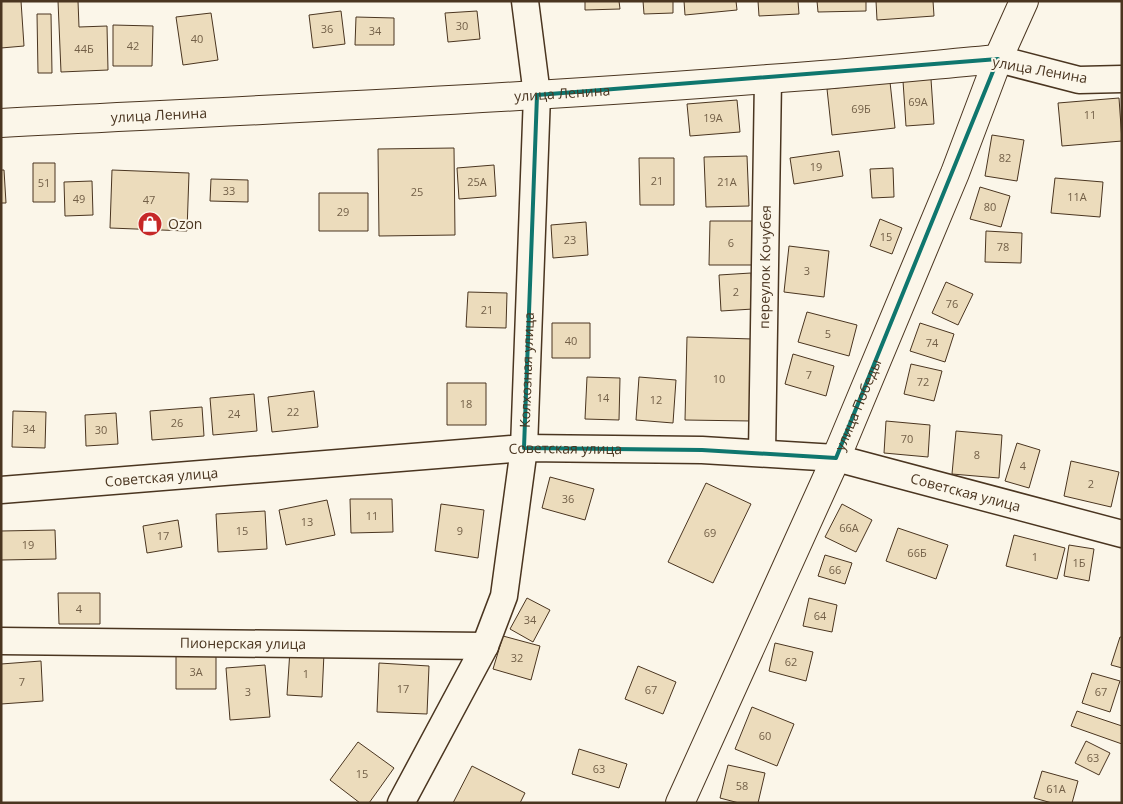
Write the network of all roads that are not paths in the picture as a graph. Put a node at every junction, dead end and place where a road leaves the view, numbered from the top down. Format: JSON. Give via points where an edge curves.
{"nodes":[{"id":1,"x":525,"y":1,"type":"edge"},
{"id":2,"x":1024,"y":1,"type":"edge"},
{"id":3,"x":998,"y":59,"type":"junction"},
{"id":4,"x":768,"y":79,"type":"junction"},
{"id":5,"x":1122,"y":79,"type":"edge"},
{"id":6,"x":537,"y":94,"type":"junction"},
{"id":7,"x":1,"y":123,"type":"edge"},
{"id":8,"x":524,"y":448,"type":"junction"},
{"id":9,"x":762,"y":454,"type":"junction"},
{"id":10,"x":836,"y":458,"type":"junction"},
{"id":11,"x":1,"y":490,"type":"edge"},
{"id":12,"x":1122,"y":534,"type":"edge"},
{"id":13,"x":1,"y":640,"type":"edge"},
{"id":14,"x":485,"y":646,"type":"junction"},
{"id":15,"x":401,"y":803,"type":"edge"},
{"id":16,"x":680,"y":803,"type":"edge"}],
"edges":[{"from":1,"to":6,"type":"street","name":"Колхозная улица"},
{"from":2,"to":3,"type":"main road","name":"улица Победы"},
{"from":3,"to":4,"type":"main road","name":"улица Ленина"},
{"from":3,"to":5,"type":"street","name":"улица Ленина","via":[[1079,80]]},
{"from":3,"to":10,"type":"main road","name":"улица Победы","via":[[955,173]]},
{"from":4,"to":6,"type":"main road","name":"улица Ленина"},
{"from":4,"to":9,"type":"street","name":"переулок Кочубея"},
{"from":6,"to":7,"type":"main road","name":"улица Ленина"},
{"from":6,"to":8,"type":"street","name":"Колхозная улица"},
{"from":8,"to":9,"type":"street","name":"Советская улица"},
{"from":8,"to":11,"type":"street","name":"Советская улица"},
{"from":8,"to":14,"type":"street","name":"Колхозная улица","via":[[504,596]]},
{"from":9,"to":10,"type":"street","name":"Советская улица"},
{"from":10,"to":12,"type":"street","name":"Советская улица"},
{"from":10,"to":16,"type":"main road","name":"улица Победы"},
{"from":13,"to":14,"type":"street","name":"Пионерская улица"},
{"from":14,"to":15,"type":"street","name":"Колхозная улица"}]}
